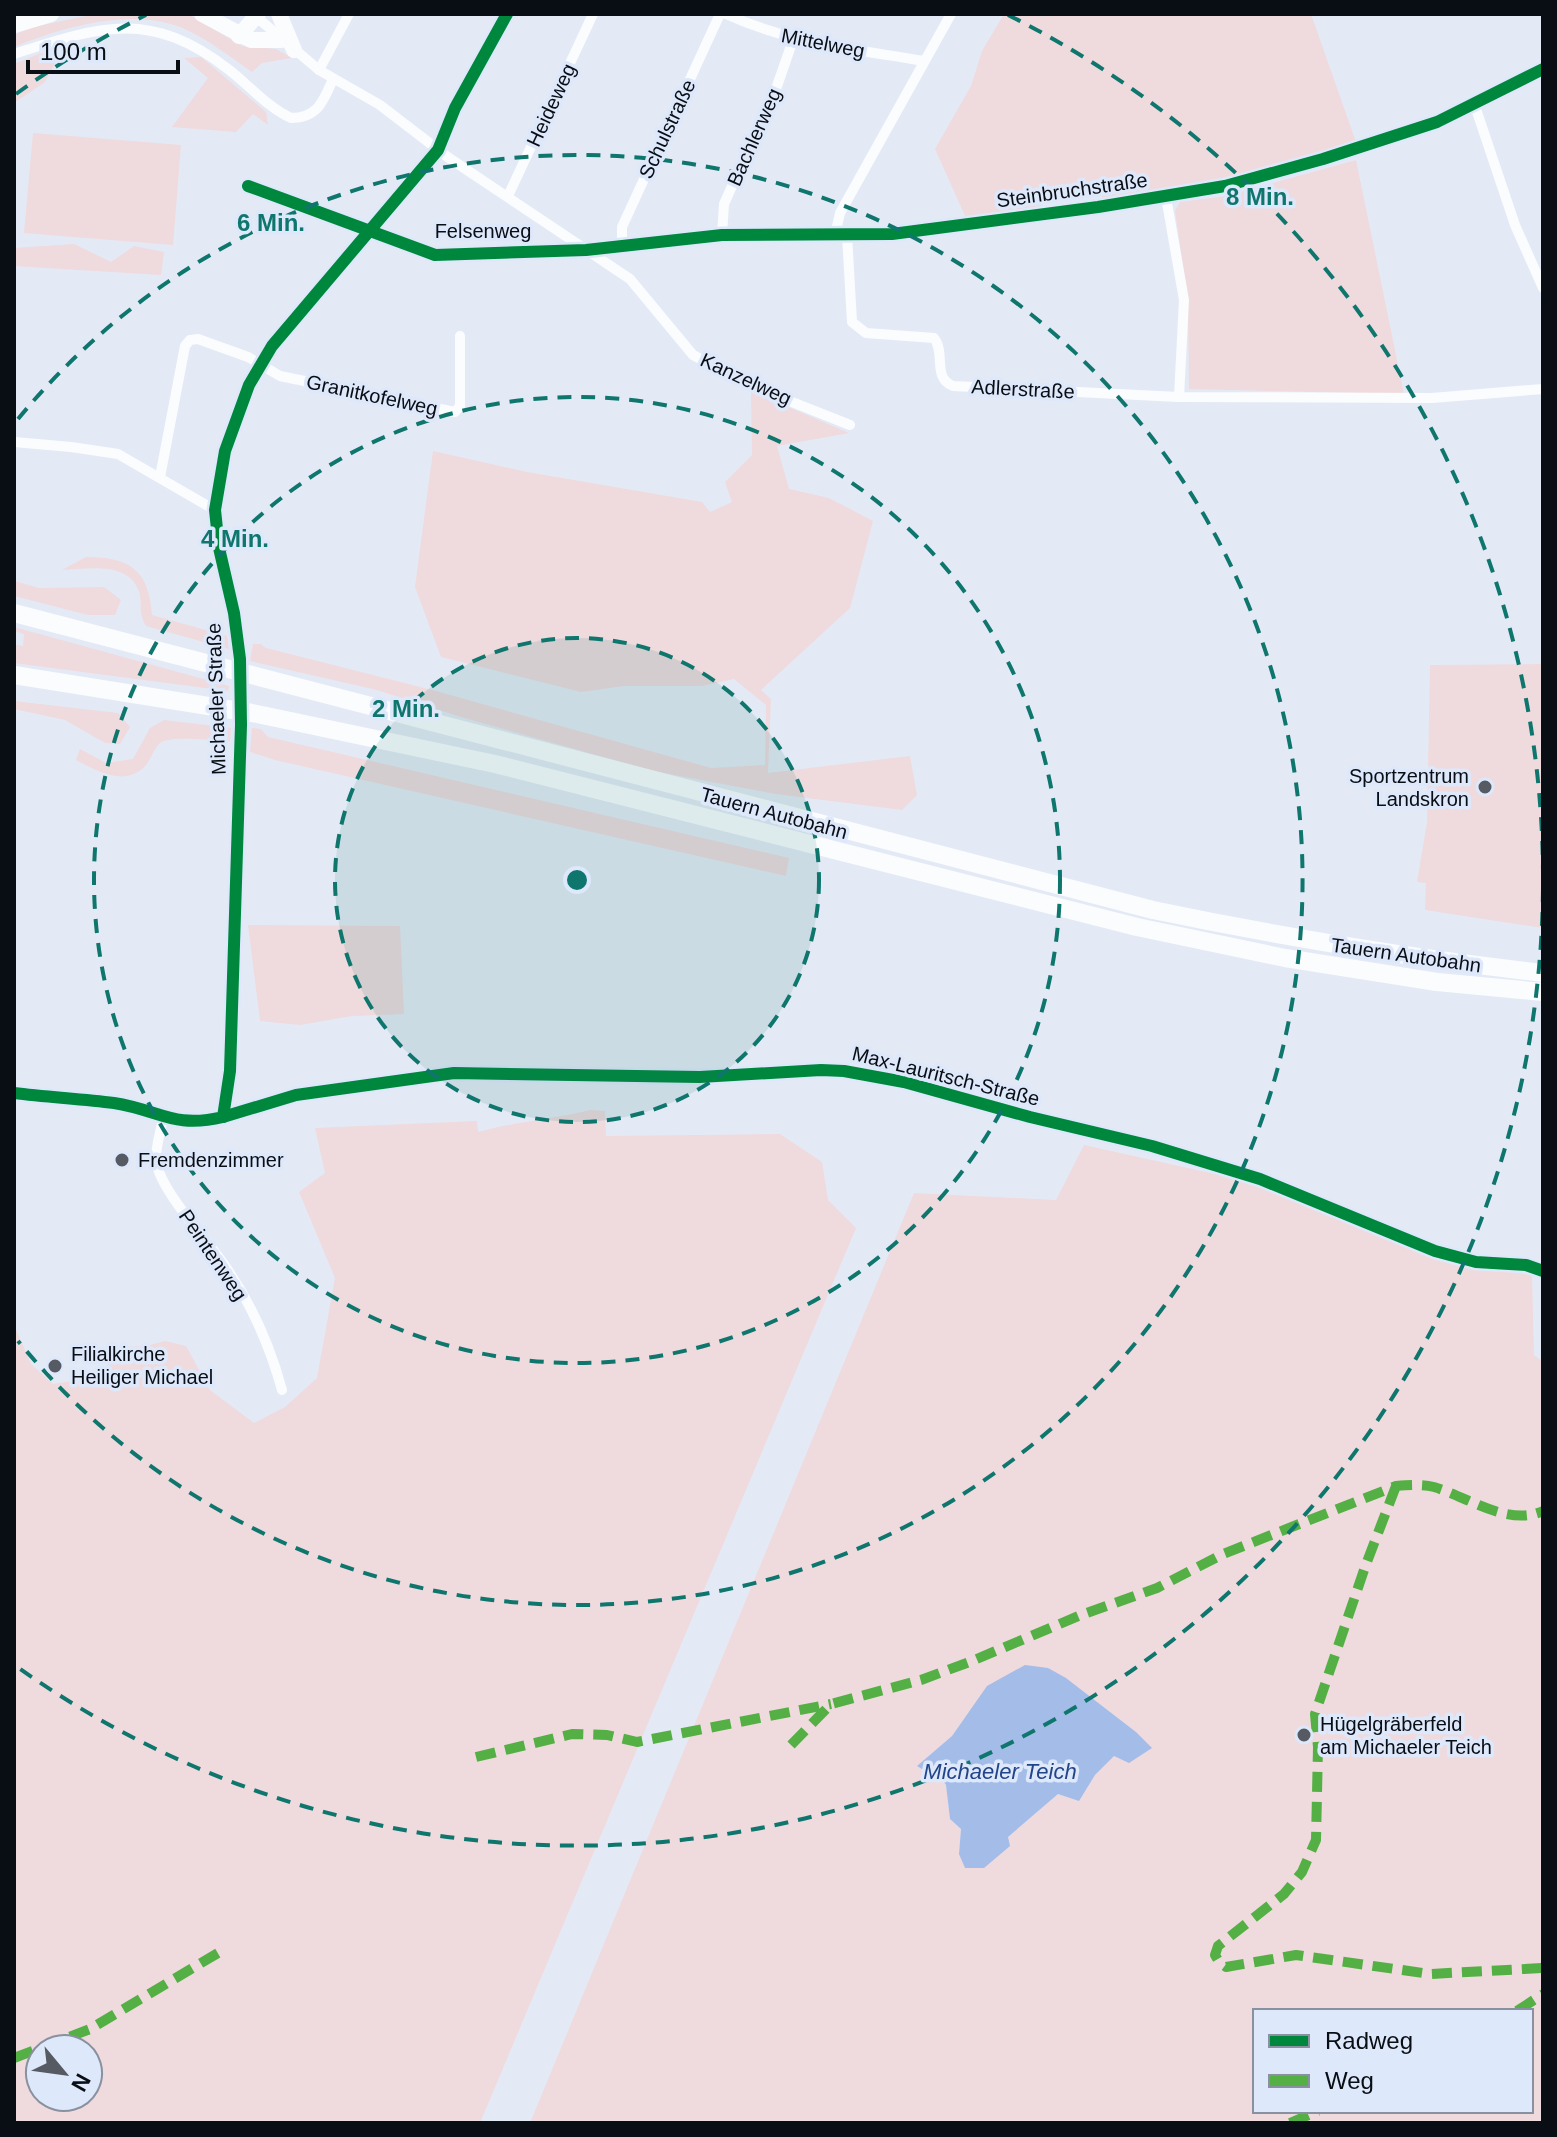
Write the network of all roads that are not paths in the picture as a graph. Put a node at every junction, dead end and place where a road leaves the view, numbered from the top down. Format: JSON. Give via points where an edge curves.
{"nodes":[{"id":1,"x":51,"y":14,"type":"edge"},
{"id":2,"x":202,"y":14,"type":"edge"},
{"id":3,"x":279,"y":14,"type":"edge"},
{"id":4,"x":349,"y":14,"type":"edge"},
{"id":5,"x":507,"y":14,"type":"edge"},
{"id":6,"x":593,"y":14,"type":"edge"},
{"id":7,"x":723,"y":14,"type":"edge"},
{"id":8,"x":951,"y":14,"type":"edge"},
{"id":9,"x":255,"y":15,"type":"edge"},
{"id":10,"x":14,"y":25,"type":"edge"},
{"id":11,"x":239,"y":36,"type":"junction"},
{"id":12,"x":793,"y":40,"type":"junction"},
{"id":13,"x":287,"y":45,"type":"junction"},
{"id":14,"x":14,"y":54,"type":"edge"},
{"id":15,"x":924,"y":61,"type":"junction"},
{"id":16,"x":1543,"y":69,"type":"edge"},
{"id":17,"x":319,"y":70,"type":"junction"},
{"id":18,"x":333,"y":79,"type":"junction"},
{"id":19,"x":1474,"y":103,"type":"junction"},
{"id":20,"x":438,"y":150,"type":"junction"},
{"id":21,"x":248,"y":186,"type":"dead end"},
{"id":22,"x":508,"y":196,"type":"junction"},
{"id":23,"x":1166,"y":197,"type":"junction"},
{"id":24,"x":368,"y":231,"type":"junction"},
{"id":25,"x":722,"y":235,"type":"junction"},
{"id":26,"x":835,"y":235,"type":"junction"},
{"id":27,"x":847,"y":235,"type":"junction"},
{"id":28,"x":622,"y":246,"type":"junction"},
{"id":29,"x":586,"y":250,"type":"junction"},
{"id":30,"x":1543,"y":288,"type":"edge"},
{"id":31,"x":460,"y":336,"type":"dead end"},
{"id":32,"x":260,"y":365,"type":"junction"},
{"id":33,"x":1543,"y":389,"type":"edge"},
{"id":34,"x":1179,"y":397,"type":"junction"},
{"id":35,"x":850,"y":425,"type":"dead end"},
{"id":36,"x":14,"y":442,"type":"edge"},
{"id":37,"x":160,"y":477,"type":"junction"},
{"id":38,"x":215,"y":510,"type":"junction"},
{"id":39,"x":14,"y":613,"type":"edge"},
{"id":40,"x":14,"y":675,"type":"edge"},
{"id":41,"x":1543,"y":973,"type":"edge"},
{"id":42,"x":1543,"y":992,"type":"edge"},
{"id":43,"x":14,"y":1093,"type":"edge"},
{"id":44,"x":223,"y":1117,"type":"junction"},
{"id":45,"x":163,"y":1118,"type":"junction"},
{"id":46,"x":1543,"y":1271,"type":"edge"},
{"id":47,"x":282,"y":1390,"type":"dead end"}],
"edges":[{"from":1,"to":10,"type":"main road"},
{"from":2,"to":11,"type":"main road"},
{"from":3,"to":13,"type":"main road"},
{"from":4,"to":17,"type":"street"},
{"from":5,"to":20,"type":"street","name":"Michaeler Straße"},
{"from":6,"to":22,"type":"street","name":"Heideweg"},
{"from":7,"to":12,"type":"street","name":"Mittelweg"},
{"from":7,"to":28,"type":"street","name":"Schulstraße","via":[[622,227]]},
{"from":8,"to":15,"type":"street"},
{"from":9,"to":11,"type":"main road"},
{"from":9,"to":13,"type":"street"},
{"from":11,"to":13,"type":"main road"},
{"from":12,"to":15,"type":"street","name":"Mittelweg"},
{"from":12,"to":25,"type":"street","name":"Bachlerweg","via":[[724,204]]},
{"from":13,"to":17,"type":"street"},
{"from":14,"to":18,"type":"street","via":[[89,32],[153,30],[205,51],[291,118],[311,115],[321,107]]},
{"from":15,"to":26,"type":"street","via":[[840,213]]},
{"from":16,"to":19,"type":"street","name":"Steinbruchstraße"},
{"from":17,"to":18,"type":"street"},
{"from":18,"to":20,"type":"street","via":[[380,105]]},
{"from":19,"to":23,"type":"street","name":"Steinbruchstraße","via":[[1437,122],[1323,159]]},
{"from":19,"to":30,"type":"street","via":[[1515,225]]},
{"from":20,"to":22,"type":"street"},
{"from":20,"to":24,"type":"street","name":"Michaeler Straße"},
{"from":21,"to":24,"type":"street","name":"Felsenweg"},
{"from":22,"to":29,"type":"street"},
{"from":23,"to":27,"type":"street","name":"Steinbruchstraße","via":[[949,228]]},
{"from":23,"to":34,"type":"street","via":[[1184,300]]},
{"from":24,"to":29,"type":"street","name":"Felsenweg","via":[[435,255]]},
{"from":24,"to":32,"type":"street","name":"Michaeler Straße"},
{"from":25,"to":26,"type":"street","name":"Steinbruchstraße"},
{"from":25,"to":28,"type":"street","name":"Steinbruchstraße"},
{"from":26,"to":27,"type":"street","name":"Steinbruchstraße"},
{"from":27,"to":34,"type":"street","name":"Adlerstraße","via":[[852,322],[866,333],[934,338],[947,384]]},
{"from":28,"to":29,"type":"street","name":"Steinbruchstraße"},
{"from":29,"to":35,"type":"street","name":"Kanzelweg","via":[[630,279],[693,355],[749,385]]},
{"from":31,"to":32,"type":"street","name":"Granitkofelweg","via":[[460,406],[455,412],[280,376]]},
{"from":32,"to":37,"type":"street","via":[[190,340]]},
{"from":32,"to":38,"type":"street","name":"Michaeler Straße","via":[[225,451]]},
{"from":33,"to":34,"type":"street","name":"Adlerstraße","via":[[1452,398]]},
{"from":36,"to":37,"type":"street","via":[[118,454]]},
{"from":37,"to":38,"type":"street"},
{"from":38,"to":44,"type":"street","name":"Michaeler Straße","via":[[240,659],[241,725],[230,1071]]},
{"from":39,"to":41,"type":"highway","name":"Tauern Autobahn","via":[[1153,910],[1290,938]]},
{"from":40,"to":42,"type":"highway","name":"Tauern Autobahn","via":[[233,709],[495,764],[1137,927],[1285,958]]},
{"from":43,"to":45,"type":"street","via":[[117,1104]]},
{"from":44,"to":45,"type":"street","via":[[201,1122]]},
{"from":44,"to":46,"type":"street","name":"Max-Lauritsch-Straße","via":[[296,1095],[454,1073],[700,1077],[844,1071],[1152,1146],[1260,1179],[1435,1251]]},
{"from":45,"to":47,"type":"street","name":"Peintenweg","via":[[156,1160],[161,1175],[234,1279],[270,1348]]}]}
